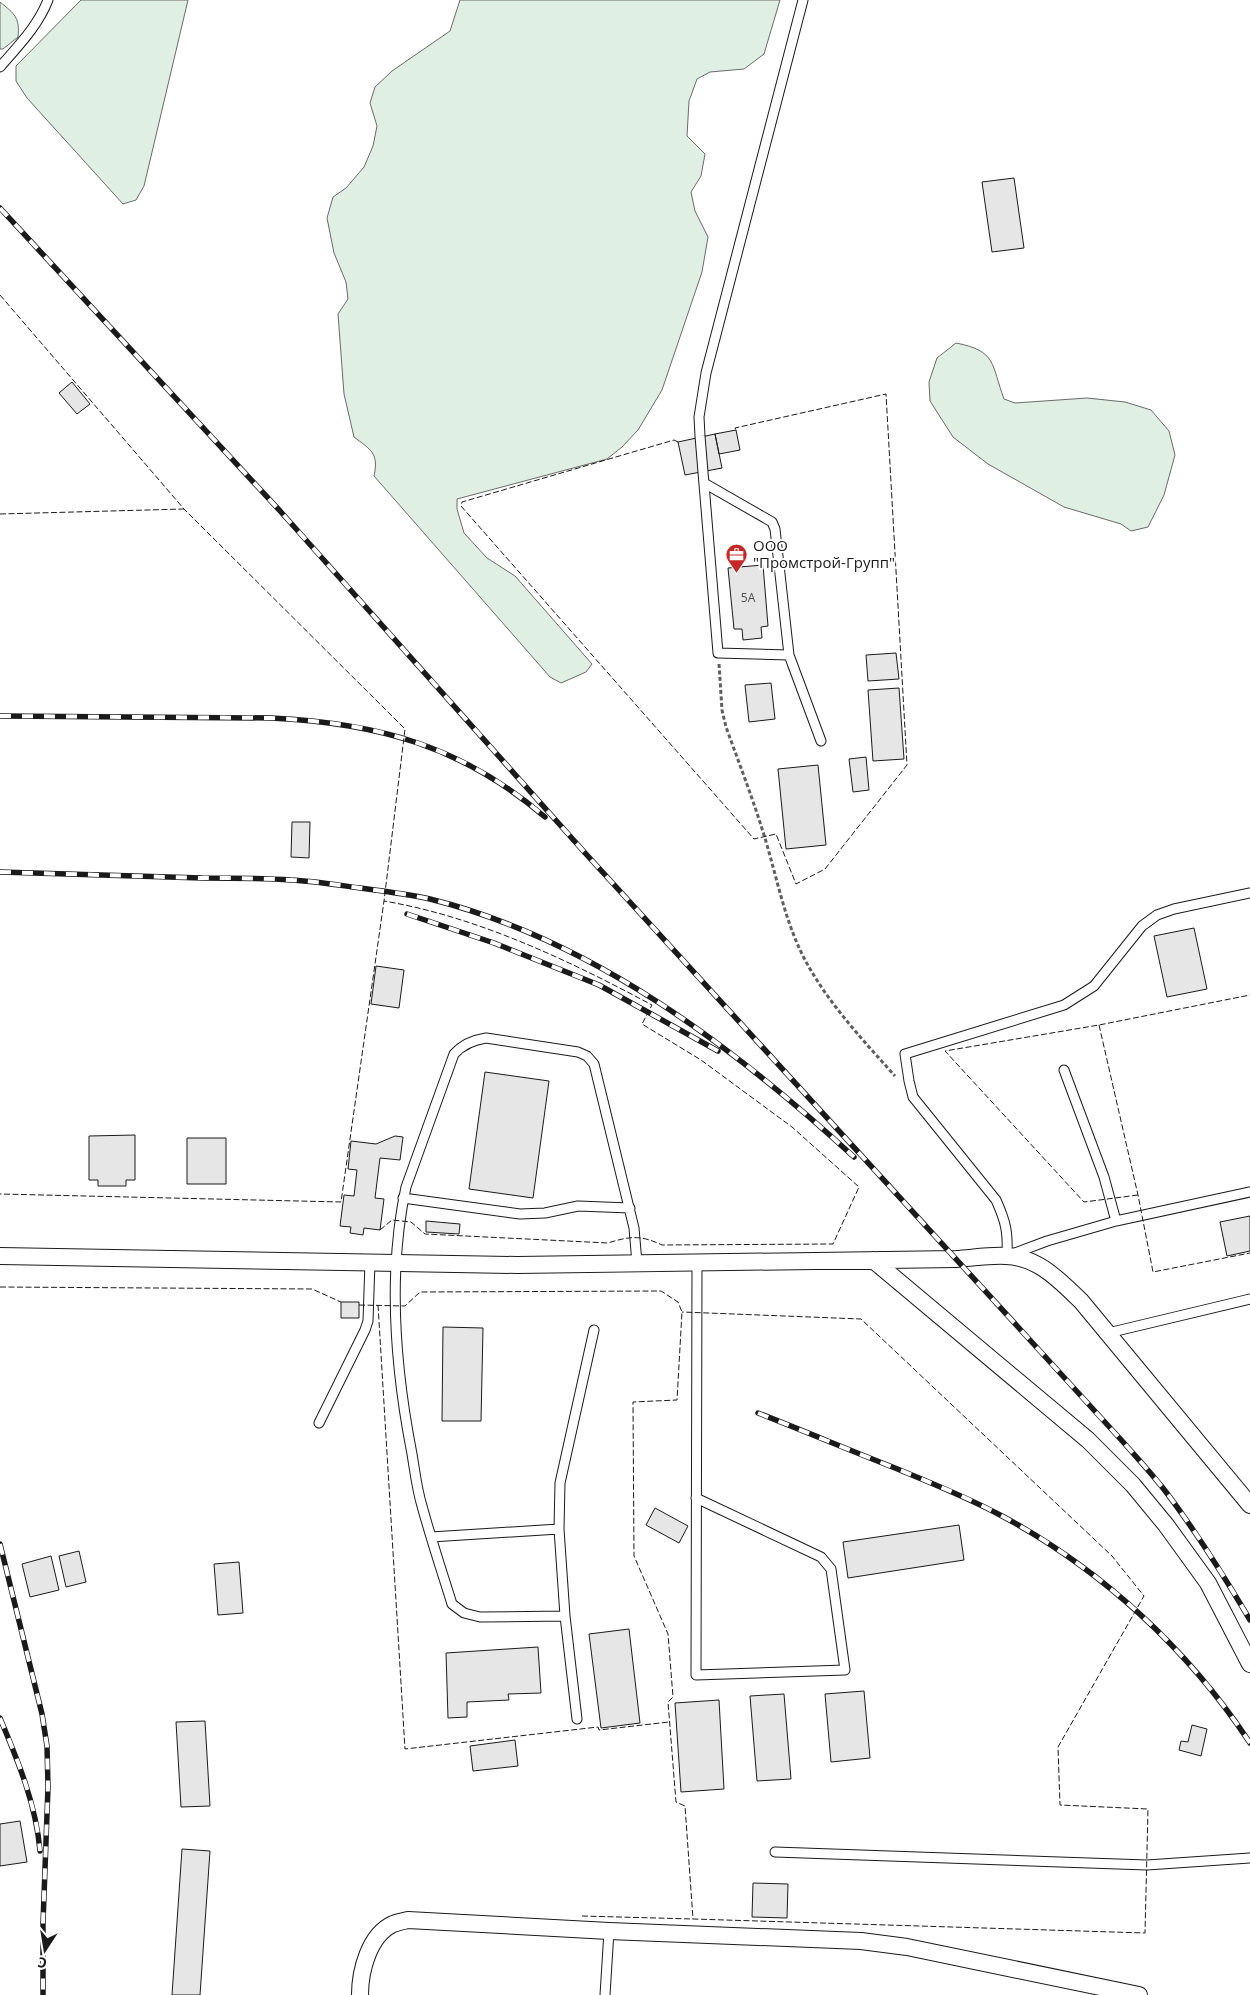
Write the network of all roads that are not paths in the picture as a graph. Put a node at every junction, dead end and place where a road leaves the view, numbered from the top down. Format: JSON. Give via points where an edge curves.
{"nodes":[{"id":1,"x":48,"y":0,"type":"edge"},
{"id":2,"x":803,"y":0,"type":"edge"},
{"id":3,"x":0,"y":67,"type":"edge"},
{"id":4,"x":704,"y":483,"type":"junction"},
{"id":5,"x":789,"y":656,"type":"junction"},
{"id":6,"x":821,"y":741,"type":"dead end"},
{"id":7,"x":1250,"y":893,"type":"edge"},
{"id":8,"x":1064,"y":1070,"type":"dead end"},
{"id":9,"x":1250,"y":1192,"type":"edge"},
{"id":10,"x":403,"y":1198,"type":"junction"},
{"id":11,"x":630,"y":1208,"type":"junction"},
{"id":12,"x":1116,"y":1221,"type":"junction"},
{"id":13,"x":0,"y":1256,"type":"edge"},
{"id":14,"x":1007,"y":1256,"type":"junction"},
{"id":15,"x":873,"y":1260,"type":"junction"},
{"id":16,"x":370,"y":1262,"type":"junction"},
{"id":17,"x":396,"y":1262,"type":"junction"},
{"id":18,"x":697,"y":1262,"type":"junction"},
{"id":19,"x":637,"y":1263,"type":"junction"},
{"id":20,"x":1250,"y":1299,"type":"edge"},
{"id":21,"x":594,"y":1330,"type":"dead end"},
{"id":22,"x":1108,"y":1333,"type":"junction"},
{"id":23,"x":319,"y":1424,"type":"dead end"},
{"id":24,"x":696,"y":1498,"type":"junction"},
{"id":25,"x":1250,"y":1505,"type":"edge"},
{"id":26,"x":559,"y":1529,"type":"junction"},
{"id":27,"x":431,"y":1537,"type":"junction"},
{"id":28,"x":565,"y":1616,"type":"junction"},
{"id":29,"x":1250,"y":1664,"type":"edge"},
{"id":30,"x":577,"y":1719,"type":"dead end"},
{"id":31,"x":775,"y":1852,"type":"dead end"},
{"id":32,"x":1250,"y":1858,"type":"edge"},
{"id":33,"x":609,"y":1931,"type":"junction"},
{"id":34,"x":360,"y":1995,"type":"edge"},
{"id":35,"x":605,"y":1995,"type":"edge"},
{"id":36,"x":1139,"y":1995,"type":"edge"}],
"edges":[{"from":1,"to":3,"type":"lane","via":[[40,19]]},
{"from":2,"to":4,"type":"lane","via":[[706,373],[699,416]]},
{"from":4,"to":5,"type":"lane","via":[[772,522]]},
{"from":4,"to":5,"type":"lane","via":[[718,653]]},
{"from":5,"to":6,"type":"lane"},
{"from":7,"to":14,"type":"lane","via":[[1157,915],[1142,926],[1094,986],[1064,1006],[905,1054],[908,1081],[914,1097],[996,1200],[1008,1234]]},
{"from":8,"to":12,"type":"lane","via":[[1104,1177]]},
{"from":9,"to":12,"type":"lane"},
{"from":10,"to":11,"type":"lane","via":[[520,1214],[578,1206]]},
{"from":10,"to":11,"type":"lane","via":[[454,1054],[467,1043],[486,1038],[578,1052],[594,1064]]},
{"from":10,"to":17,"type":"lane"},
{"from":11,"to":19,"type":"lane"},
{"from":12,"to":14,"type":"lane"},
{"from":13,"to":16,"type":"street"},
{"from":14,"to":15,"type":"street"},
{"from":14,"to":22,"type":"street","via":[[1028,1260],[1058,1279]]},
{"from":15,"to":18,"type":"street"},
{"from":15,"to":29,"type":"street","via":[[1088,1440],[1133,1485],[1208,1583]]},
{"from":16,"to":17,"type":"street"},
{"from":16,"to":23,"type":"lane","via":[[365,1330]]},
{"from":17,"to":19,"type":"street"},
{"from":17,"to":27,"type":"lane","via":[[395,1306],[406,1420],[421,1505]]},
{"from":18,"to":19,"type":"street"},
{"from":18,"to":24,"type":"lane"},
{"from":20,"to":22,"type":"lane"},
{"from":21,"to":26,"type":"lane","via":[[560,1483]]},
{"from":22,"to":25,"type":"street"},
{"from":24,"to":24,"type":"lane","via":[[696,1675],[845,1670],[831,1569],[822,1557]]},
{"from":26,"to":27,"type":"lane"},
{"from":26,"to":28,"type":"lane"},
{"from":27,"to":28,"type":"lane","via":[[452,1604],[464,1613],[480,1617]]},
{"from":28,"to":30,"type":"lane"},
{"from":31,"to":32,"type":"lane","via":[[1147,1865]]},
{"from":33,"to":34,"type":"street","via":[[408,1920],[392,1924],[382,1932],[366,1957]]},
{"from":33,"to":35,"type":"lane"},
{"from":33,"to":36,"type":"street","via":[[861,1941],[907,1947]]}]}
